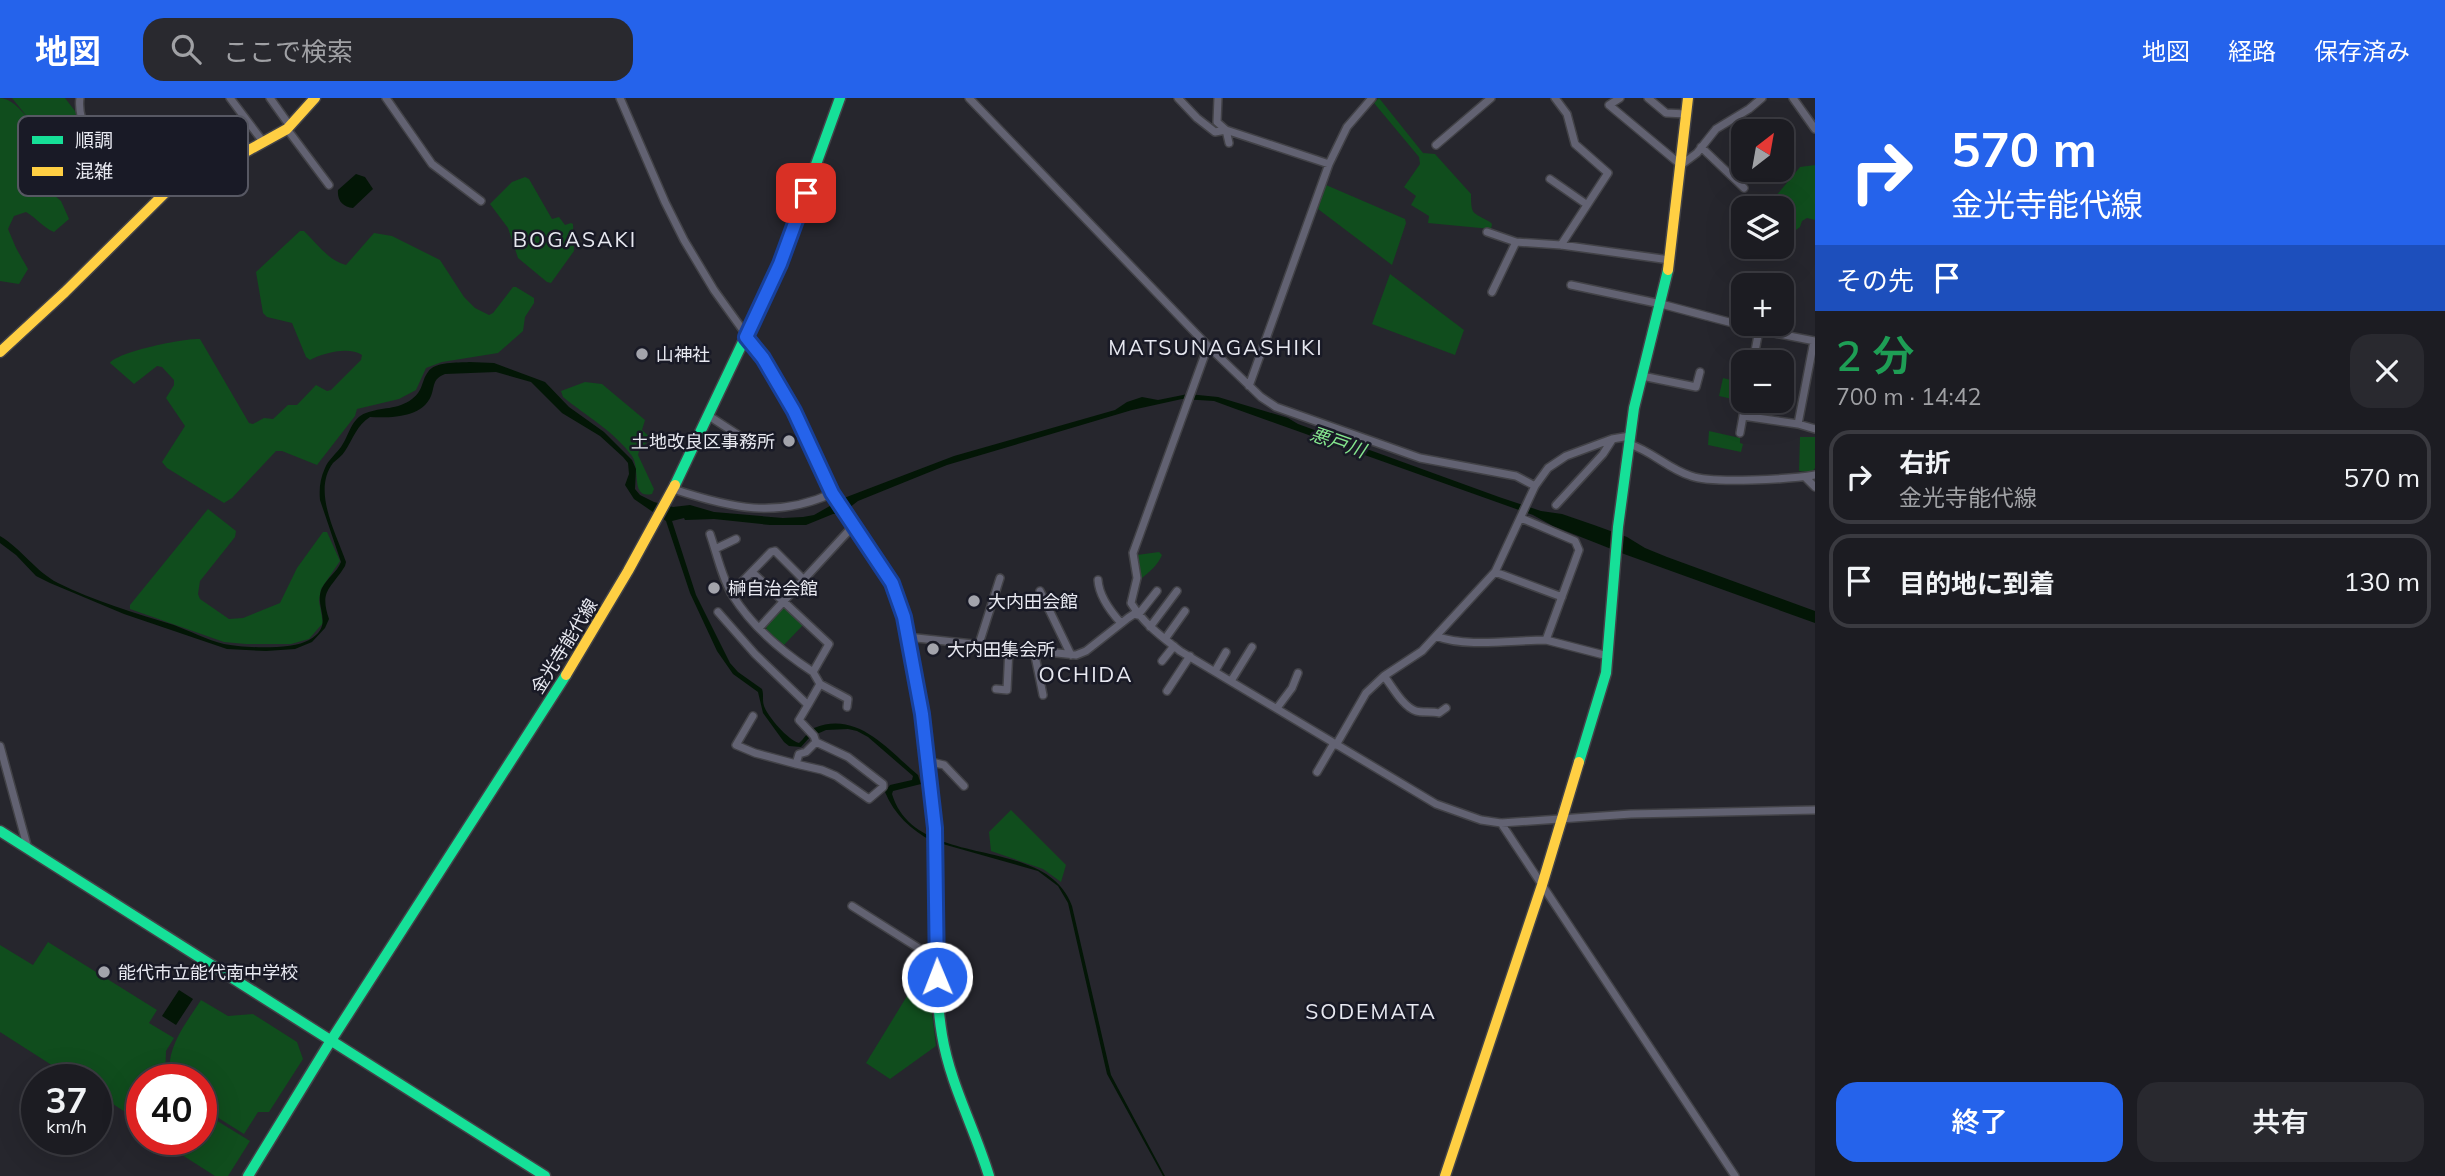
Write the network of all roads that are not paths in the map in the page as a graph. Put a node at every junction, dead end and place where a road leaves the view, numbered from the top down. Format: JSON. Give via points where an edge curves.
{"nodes":[{"id":1,"x":80,"y":98,"type":"edge"},
{"id":2,"x":230,"y":98,"type":"edge"},
{"id":3,"x":270,"y":98,"type":"edge"},
{"id":4,"x":315,"y":98,"type":"edge"},
{"id":5,"x":397,"y":98,"type":"edge"},
{"id":6,"x":620,"y":98,"type":"edge"},
{"id":7,"x":840,"y":98,"type":"edge"},
{"id":8,"x":969,"y":98,"type":"edge"},
{"id":9,"x":1178,"y":98,"type":"edge"},
{"id":10,"x":1218,"y":98,"type":"edge"},
{"id":11,"x":1358,"y":98,"type":"edge"},
{"id":12,"x":1491,"y":98,"type":"edge"},
{"id":13,"x":1555,"y":98,"type":"edge"},
{"id":14,"x":1620,"y":98,"type":"edge"},
{"id":15,"x":1648,"y":98,"type":"edge"},
{"id":16,"x":1688,"y":98,"type":"edge"},
{"id":17,"x":1762,"y":98,"type":"edge"},
{"id":18,"x":1793,"y":98,"type":"edge"},
{"id":19,"x":387,"y":100,"type":"edge"},
{"id":20,"x":1369,"y":100,"type":"edge"},
{"id":21,"x":1686,"y":114,"type":"junction"},
{"id":22,"x":80,"y":116,"type":"edge"},
{"id":23,"x":244,"y":116,"type":"edge"},
{"id":24,"x":248,"y":122,"type":"edge"},
{"id":25,"x":289,"y":127,"type":"junction"},
{"id":26,"x":1815,"y":129,"type":"edge"},
{"id":27,"x":1226,"y":130,"type":"junction"},
{"id":28,"x":264,"y":143,"type":"junction"},
{"id":29,"x":1229,"y":143,"type":"dead end"},
{"id":30,"x":1436,"y":145,"type":"dead end"},
{"id":31,"x":1702,"y":147,"type":"junction"},
{"id":32,"x":248,"y":150,"type":"edge"},
{"id":33,"x":1329,"y":164,"type":"junction"},
{"id":34,"x":1681,"y":164,"type":"junction"},
{"id":35,"x":1550,"y":180,"type":"dead end"},
{"id":36,"x":329,"y":185,"type":"dead end"},
{"id":37,"x":1744,"y":188,"type":"dead end"},
{"id":38,"x":162,"y":196,"type":"edge"},
{"id":39,"x":481,"y":201,"type":"dead end"},
{"id":40,"x":1586,"y":204,"type":"junction"},
{"id":41,"x":1487,"y":232,"type":"dead end"},
{"id":42,"x":1516,"y":242,"type":"junction"},
{"id":43,"x":1561,"y":245,"type":"junction"},
{"id":44,"x":1670,"y":260,"type":"junction"},
{"id":45,"x":1572,"y":285,"type":"dead end"},
{"id":46,"x":1492,"y":292,"type":"dead end"},
{"id":47,"x":1661,"y":304,"type":"junction"},
{"id":48,"x":1731,"y":323,"type":"edge"},
{"id":49,"x":1789,"y":336,"type":"edge"},
{"id":50,"x":746,"y":337,"type":"junction"},
{"id":51,"x":1814,"y":341,"type":"edge"},
{"id":52,"x":1208,"y":345,"type":"junction"},
{"id":53,"x":0,"y":352,"type":"edge"},
{"id":54,"x":1700,"y":372,"type":"dead end"},
{"id":55,"x":1642,"y":376,"type":"junction"},
{"id":56,"x":1249,"y":386,"type":"junction"},
{"id":57,"x":1744,"y":413,"type":"edge"},
{"id":58,"x":709,"y":416,"type":"junction"},
{"id":59,"x":1743,"y":416,"type":"junction"},
{"id":60,"x":1798,"y":424,"type":"junction"},
{"id":61,"x":1815,"y":429,"type":"edge"},
{"id":62,"x":1740,"y":433,"type":"dead end"},
{"id":63,"x":1612,"y":439,"type":"junction"},
{"id":64,"x":746,"y":440,"type":"dead end"},
{"id":65,"x":1629,"y":440,"type":"junction"},
{"id":66,"x":1815,"y":474,"type":"edge"},
{"id":67,"x":1805,"y":477,"type":"junction"},
{"id":68,"x":1535,"y":486,"type":"junction"},
{"id":69,"x":1815,"y":487,"type":"edge"},
{"id":70,"x":673,"y":489,"type":"junction"},
{"id":71,"x":832,"y":493,"type":"junction"},
{"id":72,"x":1556,"y":505,"type":"dead end"},
{"id":73,"x":1521,"y":518,"type":"junction"},
{"id":74,"x":854,"y":525,"type":"junction"},
{"id":75,"x":710,"y":534,"type":"dead end"},
{"id":76,"x":736,"y":539,"type":"dead end"},
{"id":77,"x":715,"y":549,"type":"junction"},
{"id":78,"x":752,"y":572,"type":"junction"},
{"id":79,"x":1495,"y":572,"type":"junction"},
{"id":80,"x":1000,"y":578,"type":"dead end"},
{"id":81,"x":804,"y":580,"type":"junction"},
{"id":82,"x":1098,"y":580,"type":"dead end"},
{"id":83,"x":1157,"y":591,"type":"dead end"},
{"id":84,"x":1177,"y":591,"type":"dead end"},
{"id":85,"x":1040,"y":592,"type":"dead end"},
{"id":86,"x":731,"y":593,"type":"junction"},
{"id":87,"x":1562,"y":597,"type":"junction"},
{"id":88,"x":784,"y":603,"type":"junction"},
{"id":89,"x":1185,"y":611,"type":"dead end"},
{"id":90,"x":718,"y":612,"type":"dead end"},
{"id":91,"x":1138,"y":615,"type":"junction"},
{"id":92,"x":1121,"y":624,"type":"junction"},
{"id":93,"x":1150,"y":627,"type":"junction"},
{"id":94,"x":759,"y":628,"type":"junction"},
{"id":95,"x":1436,"y":636,"type":"junction"},
{"id":96,"x":907,"y":637,"type":"junction"},
{"id":97,"x":1165,"y":639,"type":"junction"},
{"id":98,"x":1546,"y":640,"type":"junction"},
{"id":99,"x":979,"y":644,"type":"junction"},
{"id":100,"x":1174,"y":646,"type":"junction"},
{"id":101,"x":1252,"y":647,"type":"dead end"},
{"id":102,"x":1009,"y":648,"type":"junction"},
{"id":103,"x":1034,"y":651,"type":"junction"},
{"id":104,"x":1226,"y":652,"type":"dead end"},
{"id":105,"x":1071,"y":655,"type":"junction"},
{"id":106,"x":1190,"y":656,"type":"junction"},
{"id":107,"x":1608,"y":656,"type":"junction"},
{"id":108,"x":1162,"y":662,"type":"dead end"},
{"id":109,"x":1215,"y":671,"type":"junction"},
{"id":110,"x":813,"y":672,"type":"junction"},
{"id":111,"x":1298,"y":673,"type":"dead end"},
{"id":112,"x":1384,"y":676,"type":"junction"},
{"id":113,"x":1231,"y":681,"type":"junction"},
{"id":114,"x":820,"y":684,"type":"junction"},
{"id":115,"x":996,"y":690,"type":"dead end"},
{"id":116,"x":1167,"y":691,"type":"dead end"},
{"id":117,"x":1043,"y":695,"type":"dead end"},
{"id":118,"x":808,"y":705,"type":"junction"},
{"id":119,"x":847,"y":708,"type":"dead end"},
{"id":120,"x":1278,"y":708,"type":"junction"},
{"id":121,"x":1446,"y":708,"type":"dead end"},
{"id":122,"x":753,"y":716,"type":"dead end"},
{"id":123,"x":813,"y":736,"type":"junction"},
{"id":124,"x":1335,"y":744,"type":"junction"},
{"id":125,"x":0,"y":746,"type":"edge"},
{"id":126,"x":927,"y":761,"type":"junction"},
{"id":127,"x":796,"y":764,"type":"junction"},
{"id":128,"x":1317,"y":772,"type":"dead end"},
{"id":129,"x":964,"y":786,"type":"dead end"},
{"id":130,"x":1815,"y":810,"type":"edge"},
{"id":131,"x":1563,"y":819,"type":"junction"},
{"id":132,"x":1501,"y":823,"type":"junction"},
{"id":133,"x":0,"y":831,"type":"edge"},
{"id":134,"x":28,"y":849,"type":"junction"},
{"id":135,"x":1542,"y":885,"type":"junction"},
{"id":136,"x":852,"y":906,"type":"dead end"},
{"id":137,"x":937,"y":948,"type":"junction"},
{"id":138,"x":330,"y":1042,"type":"junction"},
{"id":139,"x":248,"y":1176,"type":"edge"},
{"id":140,"x":545,"y":1176,"type":"edge"},
{"id":141,"x":989,"y":1176,"type":"edge"},
{"id":142,"x":1445,"y":1176,"type":"edge"},
{"id":143,"x":1735,"y":1176,"type":"edge"}],
"edges":[{"from":1,"to":22,"type":"street"},
{"from":2,"to":23,"type":"street"},
{"from":3,"to":25,"type":"street"},
{"from":4,"to":25,"type":"street"},
{"from":5,"to":19,"type":"street"},
{"from":6,"to":50,"type":"street","via":[[684,240]]},
{"from":7,"to":50,"type":"street","name":"金光寺能代線","via":[[780,264]]},
{"from":8,"to":52,"type":"street"},
{"from":9,"to":27,"type":"street","via":[[1215,132]]},
{"from":10,"to":27,"type":"street","via":[[1217,122]]},
{"from":11,"to":20,"type":"street"},
{"from":12,"to":30,"type":"street"},
{"from":13,"to":40,"type":"street","via":[[1567,114],[1576,144],[1608,173]]},
{"from":14,"to":34,"type":"street","via":[[1609,105]]},
{"from":15,"to":21,"type":"street","via":[[1666,113]]},
{"from":16,"to":21,"type":"street"},
{"from":17,"to":31,"type":"street","via":[[1716,129]]},
{"from":18,"to":26,"type":"street"},
{"from":19,"to":39,"type":"street","via":[[432,164]]},
{"from":20,"to":33,"type":"street","via":[[1347,127]]},
{"from":21,"to":34,"type":"street"},
{"from":24,"to":28,"type":"street"},
{"from":25,"to":28,"type":"street"},
{"from":25,"to":36,"type":"street"},
{"from":27,"to":29,"type":"street"},
{"from":27,"to":33,"type":"street"},
{"from":28,"to":32,"type":"street"},
{"from":31,"to":34,"type":"street"},
{"from":31,"to":37,"type":"street"},
{"from":33,"to":56,"type":"street"},
{"from":34,"to":44,"type":"street"},
{"from":35,"to":40,"type":"street"},
{"from":38,"to":53,"type":"street"},
{"from":40,"to":43,"type":"street"},
{"from":41,"to":42,"type":"street"},
{"from":42,"to":43,"type":"street"},
{"from":42,"to":46,"type":"street"},
{"from":43,"to":44,"type":"street"},
{"from":44,"to":47,"type":"street"},
{"from":45,"to":47,"type":"street"},
{"from":47,"to":48,"type":"street"},
{"from":47,"to":55,"type":"street"},
{"from":49,"to":51,"type":"street"},
{"from":50,"to":58,"type":"street","name":"金光寺能代線"},
{"from":50,"to":71,"type":"street","via":[[794,411]]},
{"from":51,"to":60,"type":"street"},
{"from":52,"to":56,"type":"street"},
{"from":52,"to":91,"type":"street","via":[[1133,553],[1137,578],[1131,603]]},
{"from":54,"to":55,"type":"street","via":[[1696,387]]},
{"from":55,"to":65,"type":"street"},
{"from":56,"to":68,"type":"street","via":[[1276,407],[1420,458],[1516,476]]},
{"from":57,"to":59,"type":"street"},
{"from":58,"to":64,"type":"street"},
{"from":58,"to":70,"type":"street","name":"金光寺能代線"},
{"from":59,"to":60,"type":"street"},
{"from":59,"to":62,"type":"street"},
{"from":60,"to":61,"type":"street"},
{"from":63,"to":65,"type":"street"},
{"from":63,"to":68,"type":"street","via":[[1566,456],[1548,468]]},
{"from":63,"to":72,"type":"street"},
{"from":65,"to":67,"type":"street","via":[[1693,478]]},
{"from":65,"to":107,"type":"street"},
{"from":66,"to":67,"type":"street"},
{"from":67,"to":69,"type":"street"},
{"from":68,"to":73,"type":"street"},
{"from":70,"to":71,"type":"street","via":[[711,502],[782,509]]},
{"from":70,"to":138,"type":"street","name":"金光寺能代線","via":[[586,644]]},
{"from":71,"to":74,"type":"street"},
{"from":73,"to":79,"type":"street"},
{"from":73,"to":87,"type":"street","via":[[1575,541],[1579,550]]},
{"from":74,"to":81,"type":"street"},
{"from":74,"to":96,"type":"street","via":[[895,590]]},
{"from":75,"to":77,"type":"street"},
{"from":76,"to":77,"type":"street"},
{"from":77,"to":86,"type":"street"},
{"from":78,"to":81,"type":"street","via":[[775,551]]},
{"from":78,"to":86,"type":"street"},
{"from":78,"to":88,"type":"street"},
{"from":79,"to":87,"type":"street"},
{"from":79,"to":95,"type":"street"},
{"from":80,"to":99,"type":"street"},
{"from":81,"to":88,"type":"street"},
{"from":82,"to":92,"type":"street"},
{"from":83,"to":91,"type":"street"},
{"from":84,"to":93,"type":"street"},
{"from":85,"to":105,"type":"street"},
{"from":86,"to":94,"type":"street"},
{"from":87,"to":98,"type":"street"},
{"from":88,"to":94,"type":"street"},
{"from":88,"to":110,"type":"street","via":[[829,644]]},
{"from":89,"to":97,"type":"street"},
{"from":90,"to":118,"type":"street"},
{"from":91,"to":92,"type":"street"},
{"from":91,"to":93,"type":"street"},
{"from":92,"to":105,"type":"street","via":[[1086,651]]},
{"from":93,"to":97,"type":"street"},
{"from":94,"to":110,"type":"street"},
{"from":95,"to":98,"type":"street","via":[[1464,642]]},
{"from":95,"to":112,"type":"street"},
{"from":96,"to":99,"type":"street"},
{"from":96,"to":126,"type":"street"},
{"from":97,"to":100,"type":"street"},
{"from":98,"to":107,"type":"street"},
{"from":99,"to":102,"type":"street"},
{"from":100,"to":106,"type":"street"},
{"from":100,"to":108,"type":"street"},
{"from":101,"to":113,"type":"street"},
{"from":102,"to":103,"type":"street"},
{"from":102,"to":115,"type":"street","via":[[1007,690]]},
{"from":103,"to":105,"type":"street"},
{"from":103,"to":117,"type":"street"},
{"from":104,"to":109,"type":"street"},
{"from":106,"to":109,"type":"street"},
{"from":106,"to":116,"type":"street"},
{"from":107,"to":131,"type":"street","via":[[1601,695]]},
{"from":109,"to":113,"type":"street"},
{"from":110,"to":114,"type":"street"},
{"from":111,"to":120,"type":"street"},
{"from":112,"to":121,"type":"street","via":[[1410,708],[1439,713]]},
{"from":112,"to":124,"type":"street","via":[[1366,693]]},
{"from":113,"to":120,"type":"street"},
{"from":114,"to":118,"type":"street"},
{"from":114,"to":119,"type":"street","via":[[848,699]]},
{"from":118,"to":123,"type":"street","via":[[799,720]]},
{"from":120,"to":124,"type":"street"},
{"from":122,"to":127,"type":"street","via":[[736,745]]},
{"from":123,"to":127,"type":"street"},
{"from":123,"to":127,"type":"street","via":[[848,757],[883,788],[869,799],[836,776]]},
{"from":124,"to":128,"type":"street"},
{"from":124,"to":132,"type":"street","via":[[1436,804]]},
{"from":125,"to":134,"type":"street"},
{"from":126,"to":129,"type":"street","via":[[944,765]]},
{"from":126,"to":137,"type":"street","via":[[935,828]]},
{"from":130,"to":131,"type":"street"},
{"from":131,"to":132,"type":"street"},
{"from":131,"to":135,"type":"street"},
{"from":132,"to":135,"type":"street"},
{"from":133,"to":134,"type":"street"},
{"from":134,"to":138,"type":"street"},
{"from":135,"to":142,"type":"street"},
{"from":135,"to":143,"type":"street"},
{"from":136,"to":137,"type":"street","via":[[920,949]]},
{"from":137,"to":141,"type":"street","via":[[937,1002],[947,1056]]},
{"from":138,"to":139,"type":"street","name":"金光寺能代線"},
{"from":138,"to":140,"type":"street"}]}
